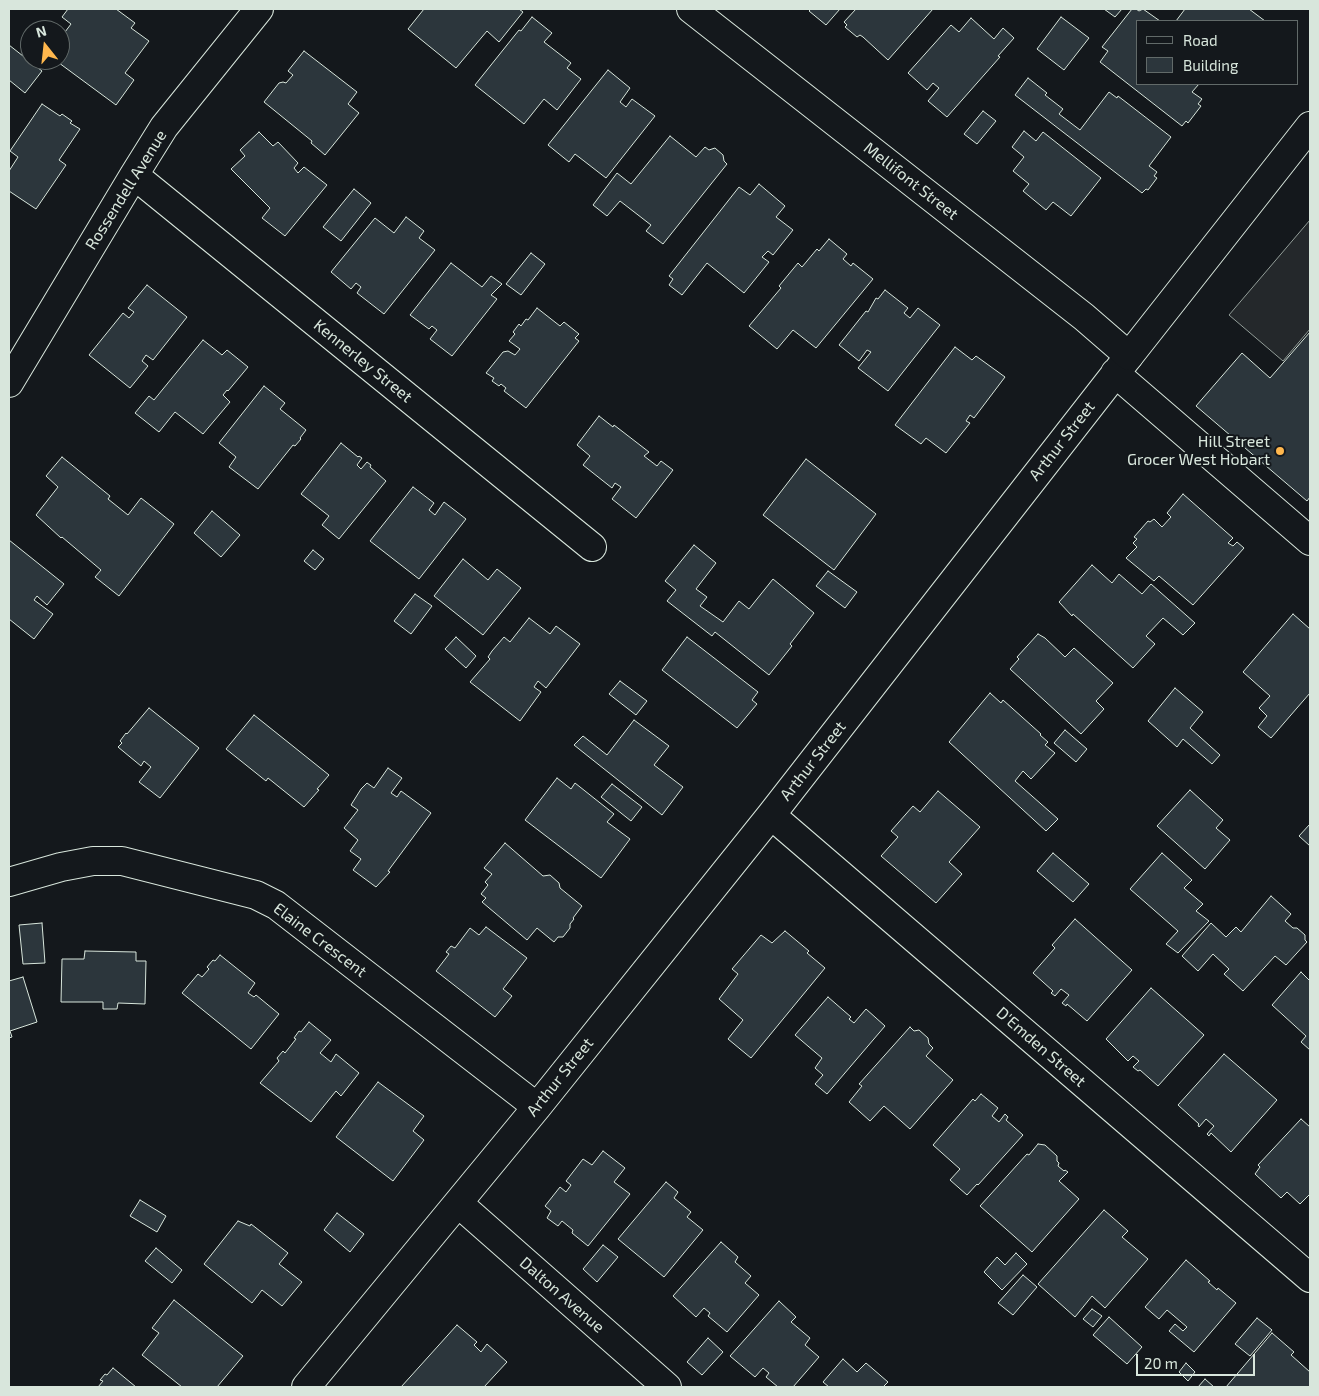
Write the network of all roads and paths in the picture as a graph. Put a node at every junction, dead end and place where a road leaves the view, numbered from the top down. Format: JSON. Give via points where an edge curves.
{"nodes":[{"id":1,"x":259,"y":9,"type":"edge"},
{"id":2,"x":692,"y":9,"type":"edge"},
{"id":3,"x":1310,"y":126,"type":"edge"},
{"id":4,"x":134,"y":175,"type":"junction"},
{"id":5,"x":1122,"y":365,"type":"junction"},
{"id":6,"x":9,"y":383,"type":"edge"},
{"id":7,"x":1310,"y":541,"type":"edge"},
{"id":8,"x":592,"y":547,"type":"dead end"},
{"id":9,"x":771,"y":815,"type":"junction"},
{"id":10,"x":9,"y":882,"type":"edge"},
{"id":11,"x":537,"y":1106,"type":"junction"},
{"id":12,"x":458,"y":1203,"type":"junction"},
{"id":13,"x":1310,"y":1278,"type":"edge"},
{"id":14,"x":306,"y":1387,"type":"edge"},
{"id":15,"x":667,"y":1387,"type":"edge"}],
"edges":[{"from":1,"to":4,"type":"street","name":"Rossendell Avenue","via":[[164,127]]},
{"from":2,"to":5,"type":"street","name":"Mellifont Street","via":[[1084,317]]},
{"from":3,"to":5,"type":"street","name":"Arthur Street"},
{"from":4,"to":6,"type":"street","name":"Rossendell Avenue"},
{"from":4,"to":8,"type":"street","name":"Kennerley Street"},
{"from":5,"to":7,"type":"street","name":"Mellifont Street"},
{"from":5,"to":9,"type":"street","name":"Arthur Street"},
{"from":9,"to":11,"type":"street","name":"Arthur Street"},
{"from":9,"to":13,"type":"street","name":"D'Emden Street"},
{"from":10,"to":11,"type":"street","name":"Elaine Crescent","via":[[61,866],[122,862],[256,895],[276,905]]},
{"from":11,"to":12,"type":"street","name":"Arthur Street"},
{"from":12,"to":14,"type":"street","name":"Arthur Street"},
{"from":12,"to":15,"type":"street","name":"Dalton Avenue"}]}
